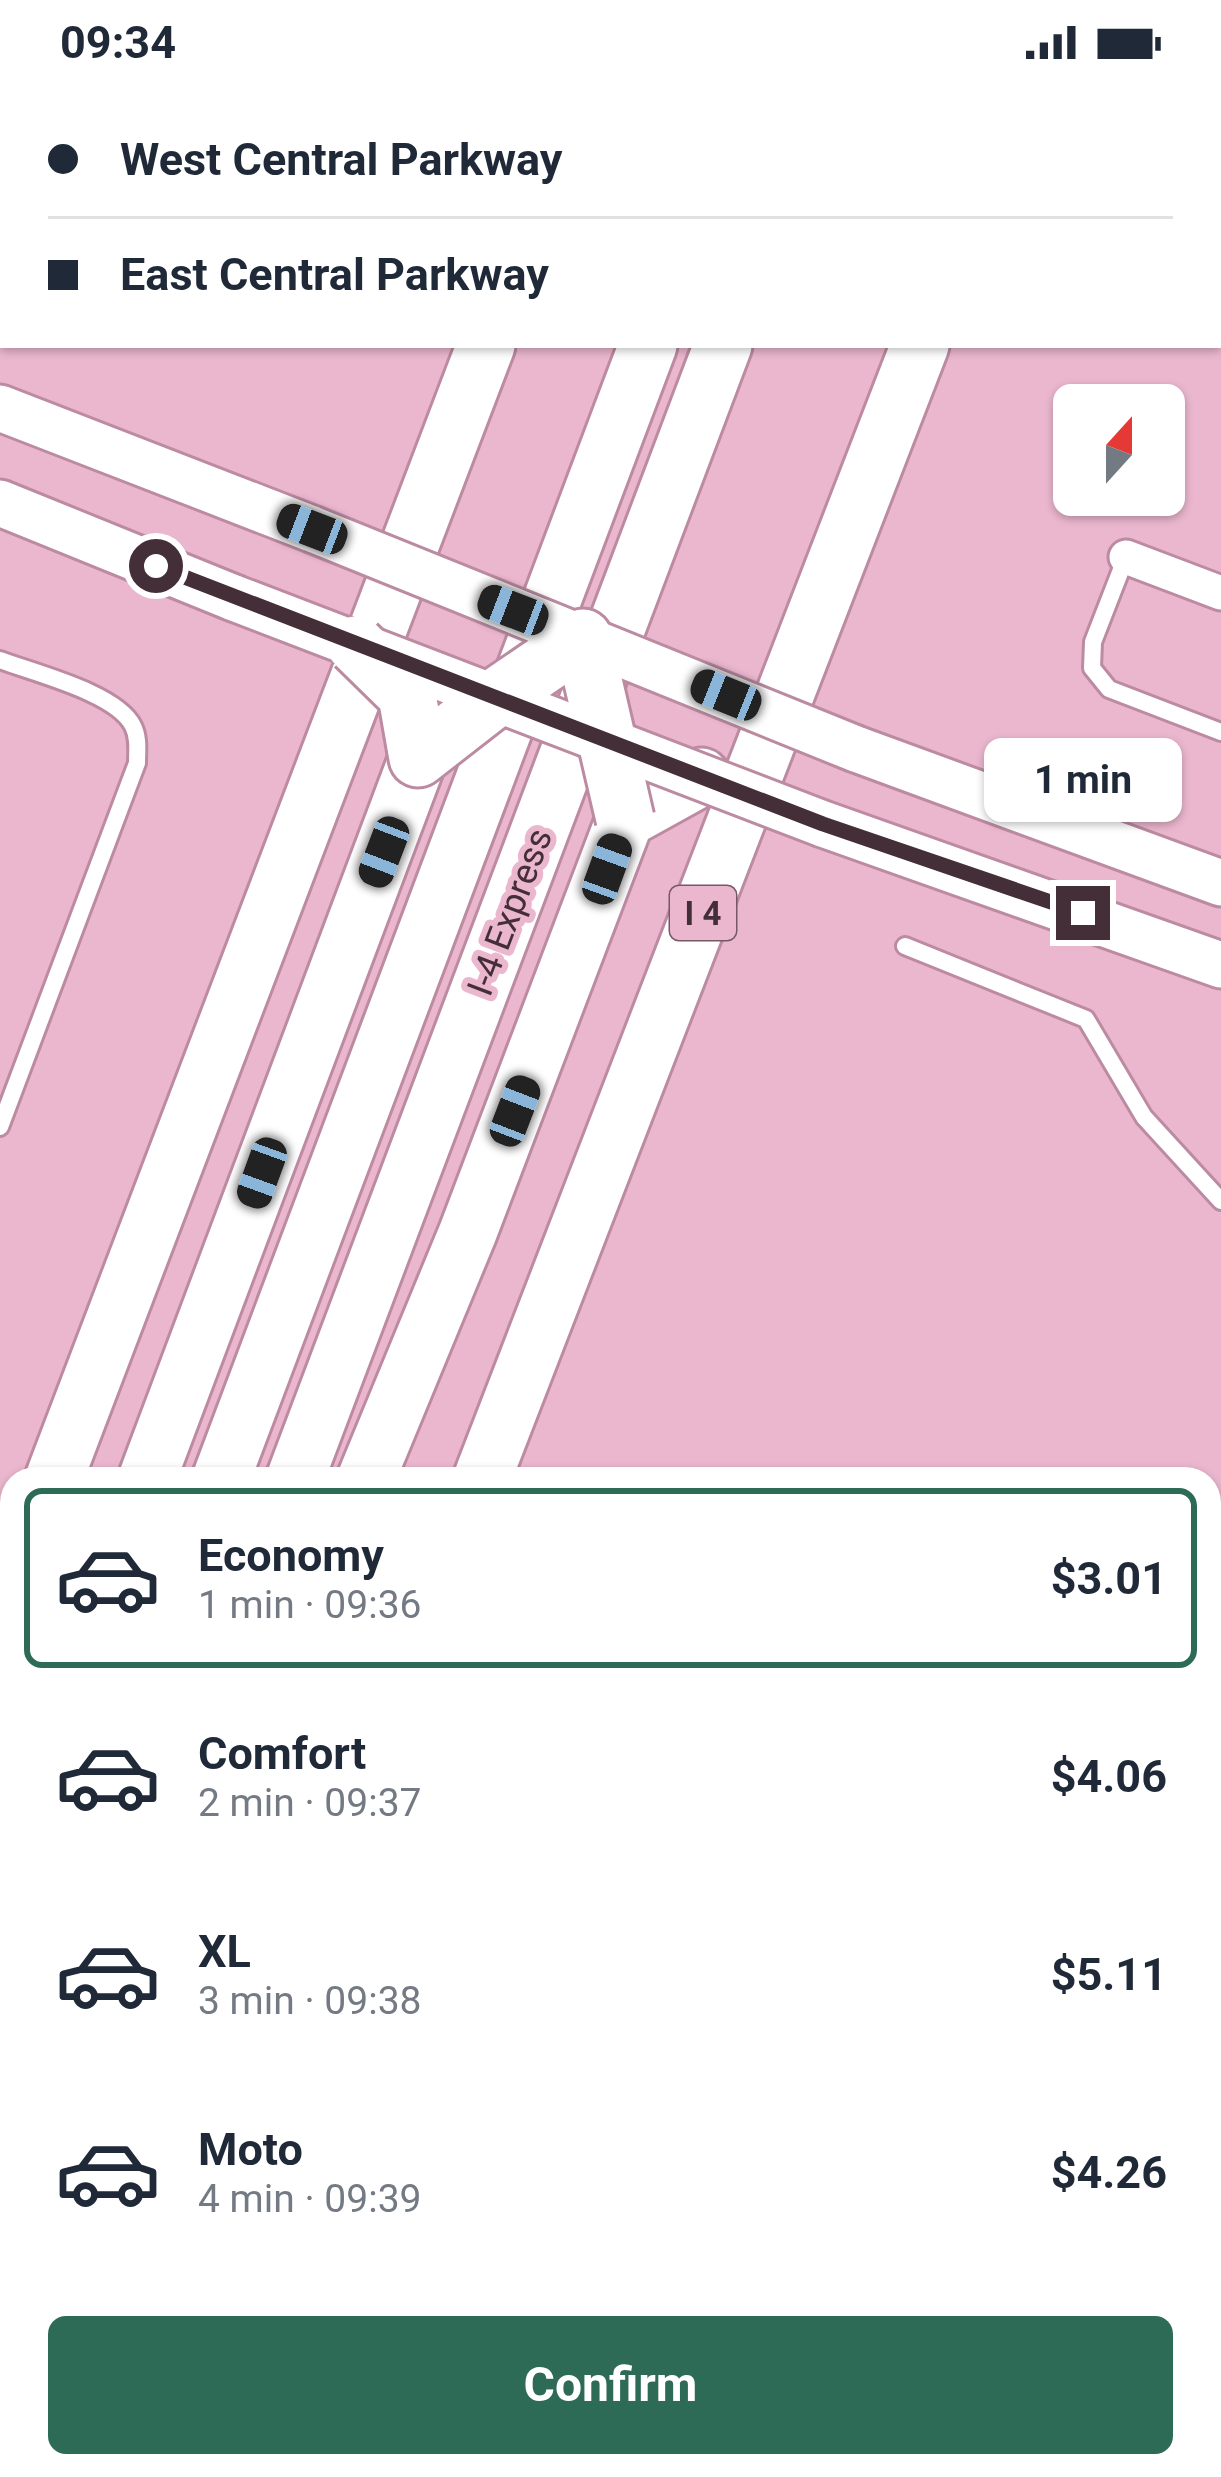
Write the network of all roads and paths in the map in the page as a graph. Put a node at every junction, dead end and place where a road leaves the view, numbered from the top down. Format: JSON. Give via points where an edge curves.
{"nodes":[{"id":1,"x":485,"y":348,"type":"edge"},
{"id":2,"x":647,"y":348,"type":"edge"},
{"id":3,"x":722,"y":348,"type":"edge"},
{"id":4,"x":919,"y":348,"type":"edge"},
{"id":5,"x":0,"y":408,"type":"edge"},
{"id":6,"x":0,"y":503,"type":"edge"},
{"id":7,"x":1126,"y":557,"type":"joint"},
{"id":8,"x":1221,"y":593,"type":"edge"},
{"id":9,"x":583,"y":638,"type":"junction"},
{"id":10,"x":356,"y":645,"type":"junction"},
{"id":11,"x":0,"y":660,"type":"edge"},
{"id":12,"x":495,"y":698,"type":"junction"},
{"id":13,"x":1221,"y":732,"type":"edge"},
{"id":14,"x":608,"y":742,"type":"junction"},
{"id":15,"x":418,"y":758,"type":"junction"},
{"id":16,"x":701,"y":777,"type":"junction"},
{"id":17,"x":616,"y":844,"type":"junction"},
{"id":18,"x":1221,"y":883,"type":"edge"},
{"id":19,"x":905,"y":946,"type":"dead end"},
{"id":20,"x":1221,"y":964,"type":"edge"},
{"id":21,"x":0,"y":1127,"type":"edge"},
{"id":22,"x":1221,"y":1201,"type":"edge"},
{"id":23,"x":59,"y":1467,"type":"edge"},
{"id":24,"x":152,"y":1467,"type":"edge"},
{"id":25,"x":226,"y":1467,"type":"edge"},
{"id":26,"x":301,"y":1467,"type":"edge"},
{"id":27,"x":371,"y":1467,"type":"edge"},
{"id":28,"x":487,"y":1467,"type":"edge"}],
"edges":[{"from":1,"to":23,"type":"highway"},
{"from":2,"to":25,"type":"highway","name":"I-4 Express"},
{"from":3,"to":26,"type":"highway","name":"I-4 Express"},
{"from":4,"to":28,"type":"highway","number":"I 4"},
{"from":5,"to":9,"type":"main road","bridge":true},
{"from":6,"to":10,"type":"main road","bridge":true},
{"from":7,"to":8,"type":"street"},
{"from":7,"to":13,"type":"lane","via":[[1092,668],[1109,688]]},
{"from":9,"to":12,"type":"highway","bridge":true},
{"from":9,"to":14,"type":"highway","bridge":true},
{"from":9,"to":18,"type":"main road","bridge":true},
{"from":10,"to":12,"type":"main road","bridge":true},
{"from":10,"to":15,"type":"highway","bridge":true,"via":[[407,695]]},
{"from":11,"to":21,"type":"lane","via":[[111,703],[132,723],[137,763]]},
{"from":12,"to":14,"type":"main road","bridge":true},
{"from":12,"to":15,"type":"highway","bridge":true},
{"from":14,"to":16,"type":"main road","bridge":true},
{"from":14,"to":17,"type":"highway","bridge":true},
{"from":15,"to":24,"type":"highway"},
{"from":16,"to":17,"type":"highway"},
{"from":16,"to":20,"type":"main road","bridge":true},
{"from":17,"to":27,"type":"highway"},
{"from":19,"to":22,"type":"lane","via":[[1086,1018],[1144,1118]]}]}
